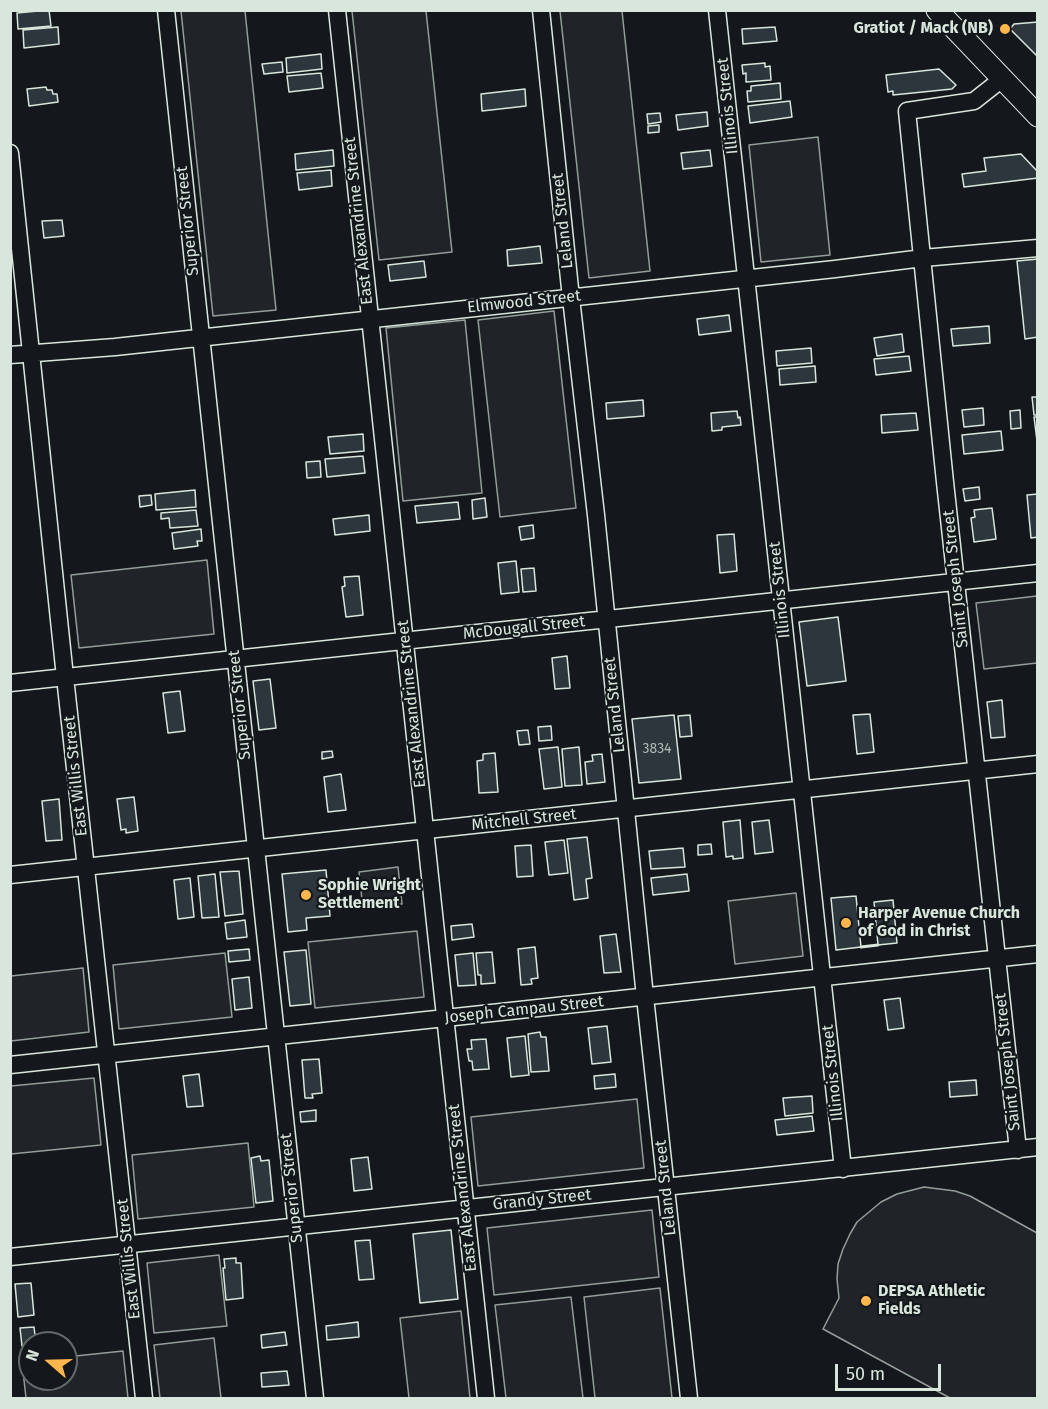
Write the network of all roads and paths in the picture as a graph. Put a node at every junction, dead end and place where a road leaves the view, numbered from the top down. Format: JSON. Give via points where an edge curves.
{"nodes":[{"id":1,"x":166,"y":10,"type":"edge"},
{"id":2,"x":337,"y":10,"type":"edge"},
{"id":3,"x":541,"y":10,"type":"edge"},
{"id":4,"x":717,"y":10,"type":"edge"},
{"id":5,"x":937,"y":10,"type":"edge"},
{"id":6,"x":1002,"y":79,"type":"junction"},
{"id":7,"x":1038,"y":116,"type":"edge"},
{"id":8,"x":10,"y":153,"type":"edge"},
{"id":9,"x":1038,"y":248,"type":"edge"},
{"id":10,"x":923,"y":258,"type":"junction"},
{"id":11,"x":747,"y":278,"type":"junction"},
{"id":12,"x":571,"y":297,"type":"junction"},
{"id":13,"x":370,"y":320,"type":"junction"},
{"id":14,"x":201,"y":338,"type":"junction"},
{"id":15,"x":32,"y":353,"type":"junction"},
{"id":16,"x":10,"y":356,"type":"edge"},
{"id":17,"x":1038,"y":573,"type":"edge"},
{"id":18,"x":956,"y":581,"type":"junction"},
{"id":19,"x":781,"y":600,"type":"junction"},
{"id":20,"x":606,"y":619,"type":"junction"},
{"id":21,"x":405,"y":641,"type":"junction"},
{"id":22,"x":236,"y":659,"type":"junction"},
{"id":23,"x":65,"y":677,"type":"junction"},
{"id":24,"x":10,"y":683,"type":"edge"},
{"id":25,"x":1038,"y":764,"type":"edge"},
{"id":26,"x":977,"y":771,"type":"junction"},
{"id":27,"x":802,"y":790,"type":"junction"},
{"id":28,"x":625,"y":809,"type":"junction"},
{"id":29,"x":425,"y":831,"type":"junction"},
{"id":30,"x":256,"y":849,"type":"junction"},
{"id":31,"x":87,"y":866,"type":"junction"},
{"id":32,"x":10,"y":875,"type":"edge"},
{"id":33,"x":1038,"y":954,"type":"edge"},
{"id":34,"x":998,"y":958,"type":"junction"},
{"id":35,"x":822,"y":977,"type":"junction"},
{"id":36,"x":645,"y":997,"type":"junction"},
{"id":37,"x":445,"y":1018,"type":"junction"},
{"id":38,"x":276,"y":1036,"type":"junction"},
{"id":39,"x":107,"y":1055,"type":"junction"},
{"id":40,"x":10,"y":1065,"type":"edge"},
{"id":41,"x":1038,"y":1148,"type":"edge"},
{"id":42,"x":1018,"y":1150,"type":"junction"},
{"id":43,"x":843,"y":1169,"type":"junction"},
{"id":44,"x":666,"y":1188,"type":"junction"},
{"id":45,"x":466,"y":1208,"type":"junction"},
{"id":46,"x":297,"y":1226,"type":"junction"},
{"id":47,"x":128,"y":1244,"type":"junction"},
{"id":48,"x":10,"y":1257,"type":"edge"},
{"id":49,"x":144,"y":1398,"type":"edge"},
{"id":50,"x":315,"y":1398,"type":"edge"},
{"id":51,"x":486,"y":1398,"type":"edge"},
{"id":52,"x":689,"y":1398,"type":"edge"}],
"edges":[{"from":1,"to":14,"type":"street","name":"Superior Street"},
{"from":2,"to":13,"type":"street","name":"East Alexandrine Street"},
{"from":3,"to":12,"type":"street","name":"Leland Street"},
{"from":4,"to":11,"type":"street","name":"Illinois Street"},
{"from":5,"to":6,"type":"main road"},
{"from":6,"to":7,"type":"main road"},
{"from":6,"to":10,"type":"street","name":"Saint Joseph Street","via":[[974,101],[907,111]]},
{"from":8,"to":15,"type":"street","name":"East Willis Street"},
{"from":9,"to":10,"type":"street","name":"Elmwood Street"},
{"from":10,"to":11,"type":"street","name":"Elmwood Street"},
{"from":10,"to":18,"type":"street","name":"Saint Joseph Street"},
{"from":11,"to":12,"type":"street","name":"Elmwood Street"},
{"from":11,"to":19,"type":"street","name":"Illinois Street"},
{"from":12,"to":13,"type":"street","name":"Elmwood Street"},
{"from":12,"to":20,"type":"street","name":"Leland Street"},
{"from":13,"to":14,"type":"street","name":"Elmwood Street"},
{"from":13,"to":21,"type":"street","name":"East Alexandrine Street"},
{"from":14,"to":15,"type":"street","name":"Elmwood Street"},
{"from":14,"to":22,"type":"street","name":"Superior Street"},
{"from":15,"to":16,"type":"street","name":"Elmwood Street"},
{"from":15,"to":23,"type":"street","name":"East Willis Street"},
{"from":17,"to":18,"type":"street","name":"McDougall Street"},
{"from":18,"to":19,"type":"street","name":"McDougall Street"},
{"from":18,"to":26,"type":"street","name":"Saint Joseph Street"},
{"from":19,"to":20,"type":"street","name":"McDougall Street"},
{"from":19,"to":27,"type":"street","name":"Illinois Street"},
{"from":20,"to":21,"type":"street","name":"McDougall Street"},
{"from":20,"to":28,"type":"street","name":"Leland Street"},
{"from":21,"to":22,"type":"street","name":"McDougall Street"},
{"from":21,"to":29,"type":"street","name":"East Alexandrine Street"},
{"from":22,"to":23,"type":"street","name":"McDougall Street"},
{"from":22,"to":30,"type":"street","name":"Superior Street"},
{"from":23,"to":24,"type":"street","name":"McDougall Street"},
{"from":23,"to":31,"type":"street","name":"East Willis Street"},
{"from":25,"to":26,"type":"street","name":"Mitchell Street"},
{"from":26,"to":27,"type":"street","name":"Mitchell Street"},
{"from":26,"to":34,"type":"street","name":"Saint Joseph Street"},
{"from":27,"to":28,"type":"street","name":"Mitchell Street"},
{"from":27,"to":35,"type":"street","name":"Illinois Street"},
{"from":28,"to":29,"type":"street","name":"Mitchell Street"},
{"from":28,"to":36,"type":"street","name":"Leland Street"},
{"from":29,"to":30,"type":"street","name":"Mitchell Street"},
{"from":29,"to":37,"type":"street","name":"East Alexandrine Street"},
{"from":30,"to":31,"type":"street","name":"Mitchell Street"},
{"from":30,"to":38,"type":"street","name":"Superior Street"},
{"from":31,"to":32,"type":"street","name":"Mitchell Street"},
{"from":31,"to":39,"type":"street","name":"East Willis Street"},
{"from":33,"to":34,"type":"street","name":"Joseph Campau Street"},
{"from":34,"to":35,"type":"street","name":"Joseph Campau Street"},
{"from":34,"to":42,"type":"street","name":"Saint Joseph Street"},
{"from":35,"to":36,"type":"street","name":"Joseph Campau Street"},
{"from":35,"to":43,"type":"street","name":"Illinois Street"},
{"from":36,"to":37,"type":"street","name":"Joseph Campau Street"},
{"from":36,"to":44,"type":"street","name":"Leland Street"},
{"from":37,"to":38,"type":"street","name":"Joseph Campau Street"},
{"from":37,"to":45,"type":"street","name":"East Alexandrine Street"},
{"from":38,"to":39,"type":"street","name":"Joseph Campau Street"},
{"from":38,"to":46,"type":"street","name":"Superior Street"},
{"from":39,"to":40,"type":"street","name":"Joseph Campau Street"},
{"from":39,"to":47,"type":"street","name":"East Willis Street"},
{"from":41,"to":42,"type":"street","name":"Grandy Street"},
{"from":42,"to":43,"type":"street","name":"Grandy Street"},
{"from":43,"to":44,"type":"street","name":"Grandy Street"},
{"from":44,"to":45,"type":"street","name":"Grandy Street"},
{"from":44,"to":52,"type":"street","name":"Leland Street"},
{"from":45,"to":46,"type":"street","name":"Grandy Street"},
{"from":45,"to":51,"type":"street","name":"East Alexandrine Street"},
{"from":46,"to":47,"type":"street","name":"Grandy Street"},
{"from":46,"to":50,"type":"street","name":"Superior Street"},
{"from":47,"to":48,"type":"street","name":"Grandy Street"},
{"from":47,"to":49,"type":"street","name":"East Willis Street"}]}
